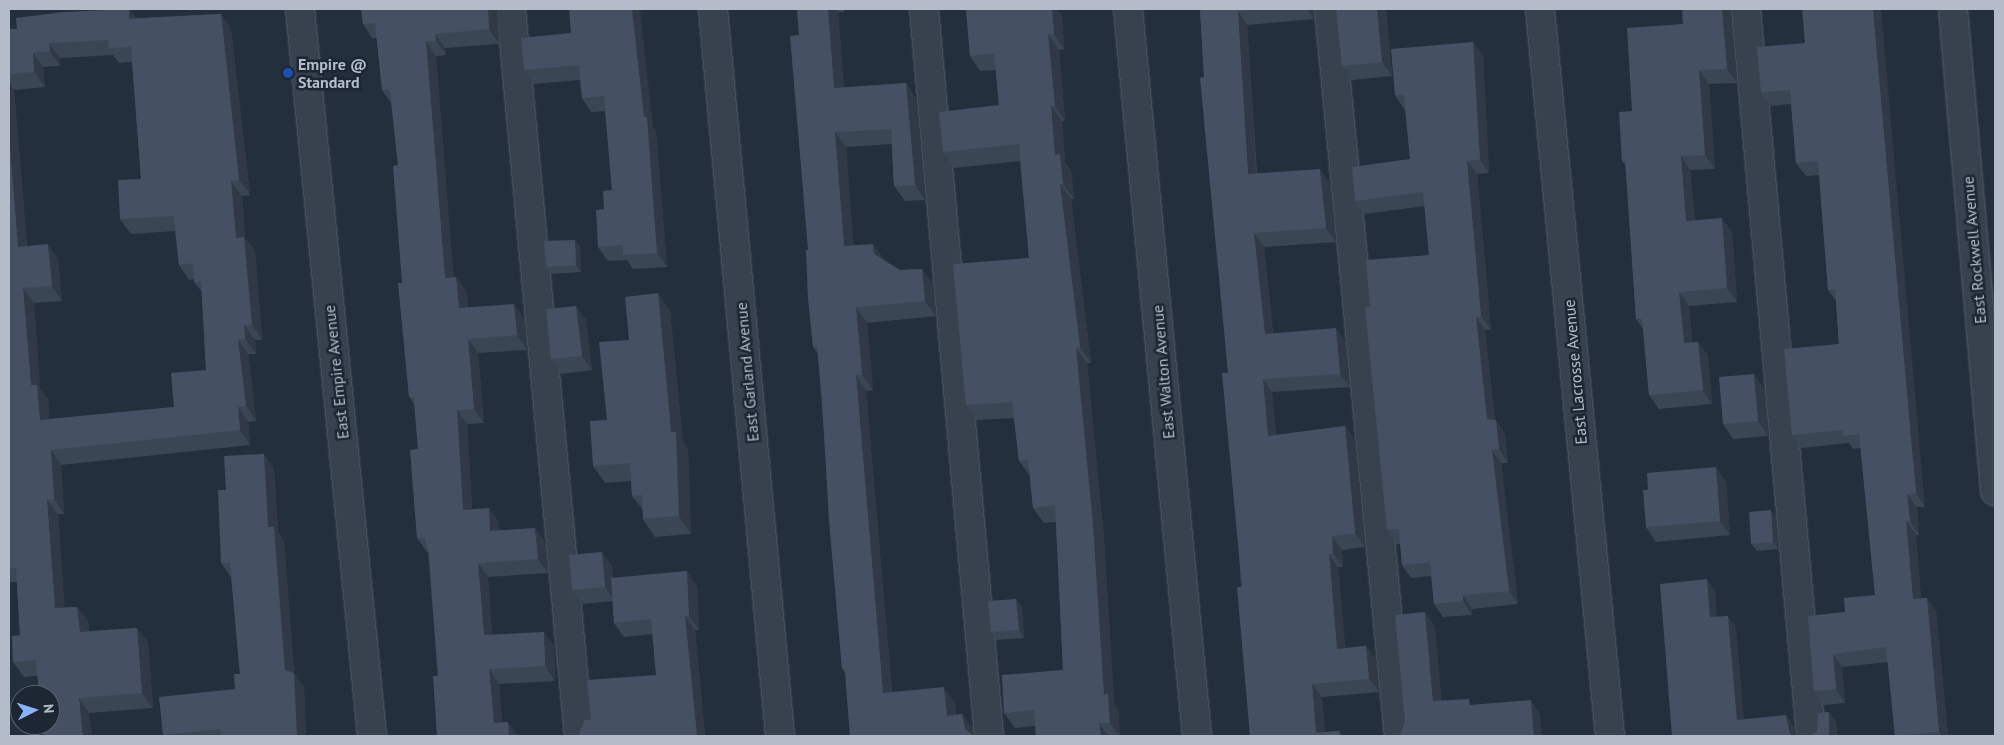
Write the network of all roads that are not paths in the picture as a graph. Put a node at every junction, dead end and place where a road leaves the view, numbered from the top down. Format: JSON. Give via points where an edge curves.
{"nodes":[{"id":1,"x":300,"y":9,"type":"edge"},
{"id":2,"x":511,"y":9,"type":"edge"},
{"id":3,"x":713,"y":9,"type":"edge"},
{"id":4,"x":924,"y":9,"type":"edge"},
{"id":5,"x":1128,"y":9,"type":"edge"},
{"id":6,"x":1329,"y":9,"type":"edge"},
{"id":7,"x":1540,"y":9,"type":"edge"},
{"id":8,"x":1746,"y":9,"type":"edge"},
{"id":9,"x":1953,"y":9,"type":"edge"},
{"id":10,"x":1995,"y":491,"type":"edge"},
{"id":11,"x":372,"y":736,"type":"edge"},
{"id":12,"x":579,"y":736,"type":"edge"},
{"id":13,"x":780,"y":736,"type":"edge"},
{"id":14,"x":989,"y":736,"type":"edge"},
{"id":15,"x":1197,"y":736,"type":"edge"},
{"id":16,"x":1399,"y":736,"type":"edge"},
{"id":17,"x":1610,"y":736,"type":"edge"},
{"id":18,"x":1811,"y":736,"type":"edge"}],
"edges":[{"from":1,"to":11,"type":"street","name":"East Empire Avenue"},
{"from":2,"to":12,"type":"street"},
{"from":3,"to":13,"type":"street","name":"East Garland Avenue"},
{"from":4,"to":14,"type":"street"},
{"from":5,"to":15,"type":"street","name":"East Walton Avenue"},
{"from":6,"to":16,"type":"street"},
{"from":7,"to":17,"type":"street","name":"East Lacrosse Avenue"},
{"from":8,"to":18,"type":"street"},
{"from":9,"to":10,"type":"street","name":"East Rockwell Avenue"}]}
